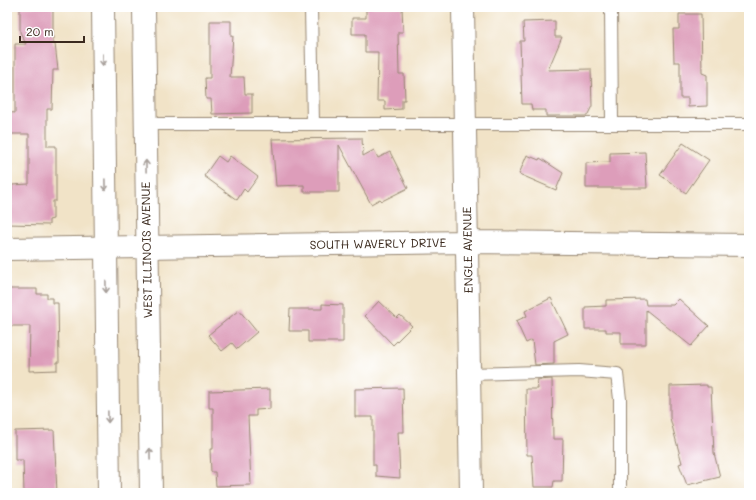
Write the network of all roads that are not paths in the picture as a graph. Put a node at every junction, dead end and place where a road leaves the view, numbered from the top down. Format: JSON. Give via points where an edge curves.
{"nodes":[{"id":1,"x":103,"y":7,"type":"edge"},
{"id":2,"x":144,"y":7,"type":"edge"},
{"id":3,"x":311,"y":7,"type":"edge"},
{"id":4,"x":463,"y":7,"type":"edge"},
{"id":5,"x":611,"y":7,"type":"edge"},
{"id":6,"x":612,"y":123,"type":"junction"},
{"id":7,"x":146,"y":124,"type":"junction"},
{"id":8,"x":313,"y":124,"type":"junction"},
{"id":9,"x":749,"y":124,"type":"edge"},
{"id":10,"x":466,"y":125,"type":"junction"},
{"id":11,"x":468,"y":242,"type":"junction"},
{"id":12,"x":749,"y":245,"type":"edge"},
{"id":13,"x":147,"y":247,"type":"junction"},
{"id":14,"x":105,"y":248,"type":"junction"},
{"id":15,"x":7,"y":249,"type":"edge"},
{"id":16,"x":470,"y":374,"type":"junction"},
{"id":17,"x":109,"y":493,"type":"edge"},
{"id":18,"x":151,"y":493,"type":"edge"},
{"id":19,"x":471,"y":493,"type":"edge"},
{"id":20,"x":620,"y":493,"type":"edge"}],
"edges":[{"from":1,"to":14,"type":"street","one_way":true},
{"from":2,"to":7,"type":"street","name":"WEST ILLINOIS AVENUE"},
{"from":3,"to":8,"type":"lane"},
{"from":4,"to":10,"type":"street","name":"ENGLE AVENUE"},
{"from":5,"to":6,"type":"lane"},
{"from":6,"to":9,"type":"lane"},
{"from":6,"to":10,"type":"lane"},
{"from":7,"to":8,"type":"lane"},
{"from":13,"to":7,"type":"street","name":"WEST ILLINOIS AVENUE","one_way":true},
{"from":8,"to":10,"type":"lane"},
{"from":10,"to":11,"type":"street","name":"ENGLE AVENUE"},
{"from":11,"to":12,"type":"street","name":"SOUTH WAVERLY DRIVE"},
{"from":11,"to":13,"type":"street","name":"SOUTH WAVERLY DRIVE"},
{"from":11,"to":16,"type":"street","name":"ENGLE AVENUE"},
{"from":13,"to":14,"type":"street","name":"SOUTH WAVERLY DRIVE"},
{"from":18,"to":13,"type":"street","name":"WEST ILLINOIS AVENUE","one_way":true},
{"from":14,"to":15,"type":"street","name":"SOUTH WAVERLY DRIVE"},
{"from":14,"to":17,"type":"street","one_way":true},
{"from":16,"to":19,"type":"street","name":"ENGLE AVENUE"},
{"from":16,"to":20,"type":"lane","via":[[579,371],[617,374],[620,399]]}]}
